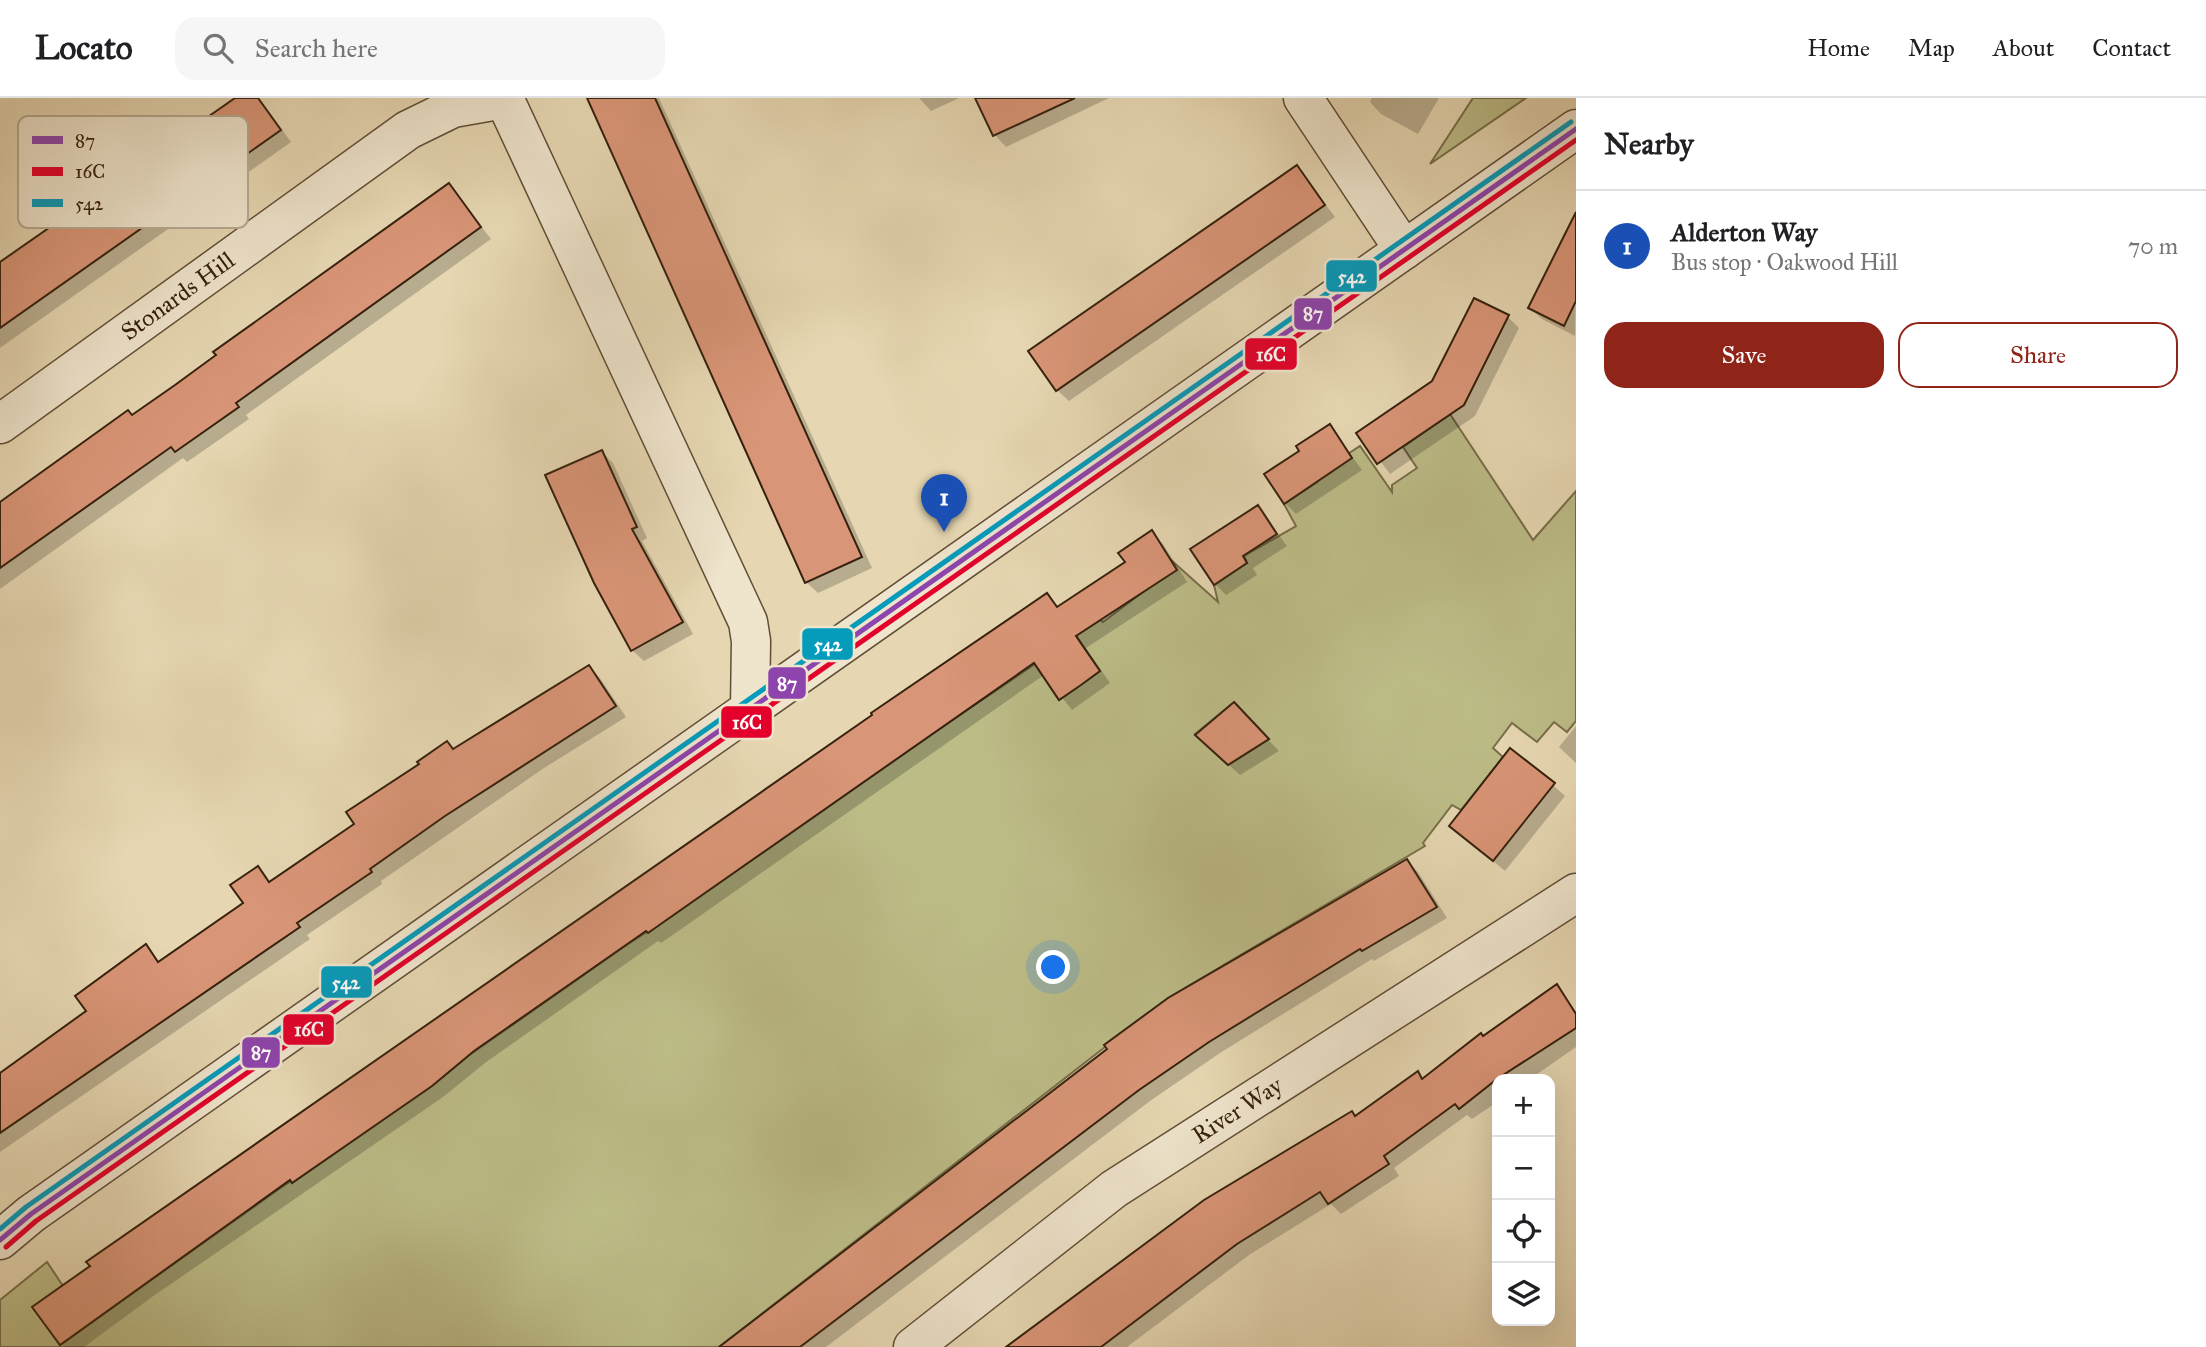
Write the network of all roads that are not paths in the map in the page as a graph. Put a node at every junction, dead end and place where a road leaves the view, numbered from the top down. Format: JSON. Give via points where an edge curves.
{"nodes":[{"id":1,"x":504,"y":98,"type":"edge"},
{"id":2,"x":1303,"y":98,"type":"edge"},
{"id":3,"x":1576,"y":129,"type":"edge"},
{"id":4,"x":1404,"y":250,"type":"junction"},
{"id":5,"x":0,"y":424,"type":"edge"},
{"id":6,"x":750,"y":709,"type":"junction"},
{"id":7,"x":1576,"y":893,"type":"edge"},
{"id":8,"x":0,"y":1240,"type":"edge"},
{"id":9,"x":913,"y":1347,"type":"edge"}],
"edges":[{"from":1,"to":5,"type":"street","name":"Stonards Hill","via":[[453,108],[408,130]]},
{"from":1,"to":6,"type":"street","via":[[748,622]]},
{"from":2,"to":4,"type":"street"},
{"from":3,"to":4,"type":"street"},
{"from":4,"to":6,"type":"street"},
{"from":6,"to":8,"type":"street"},
{"from":7,"to":9,"type":"street","name":"River Way","via":[[1114,1189]]}]}
